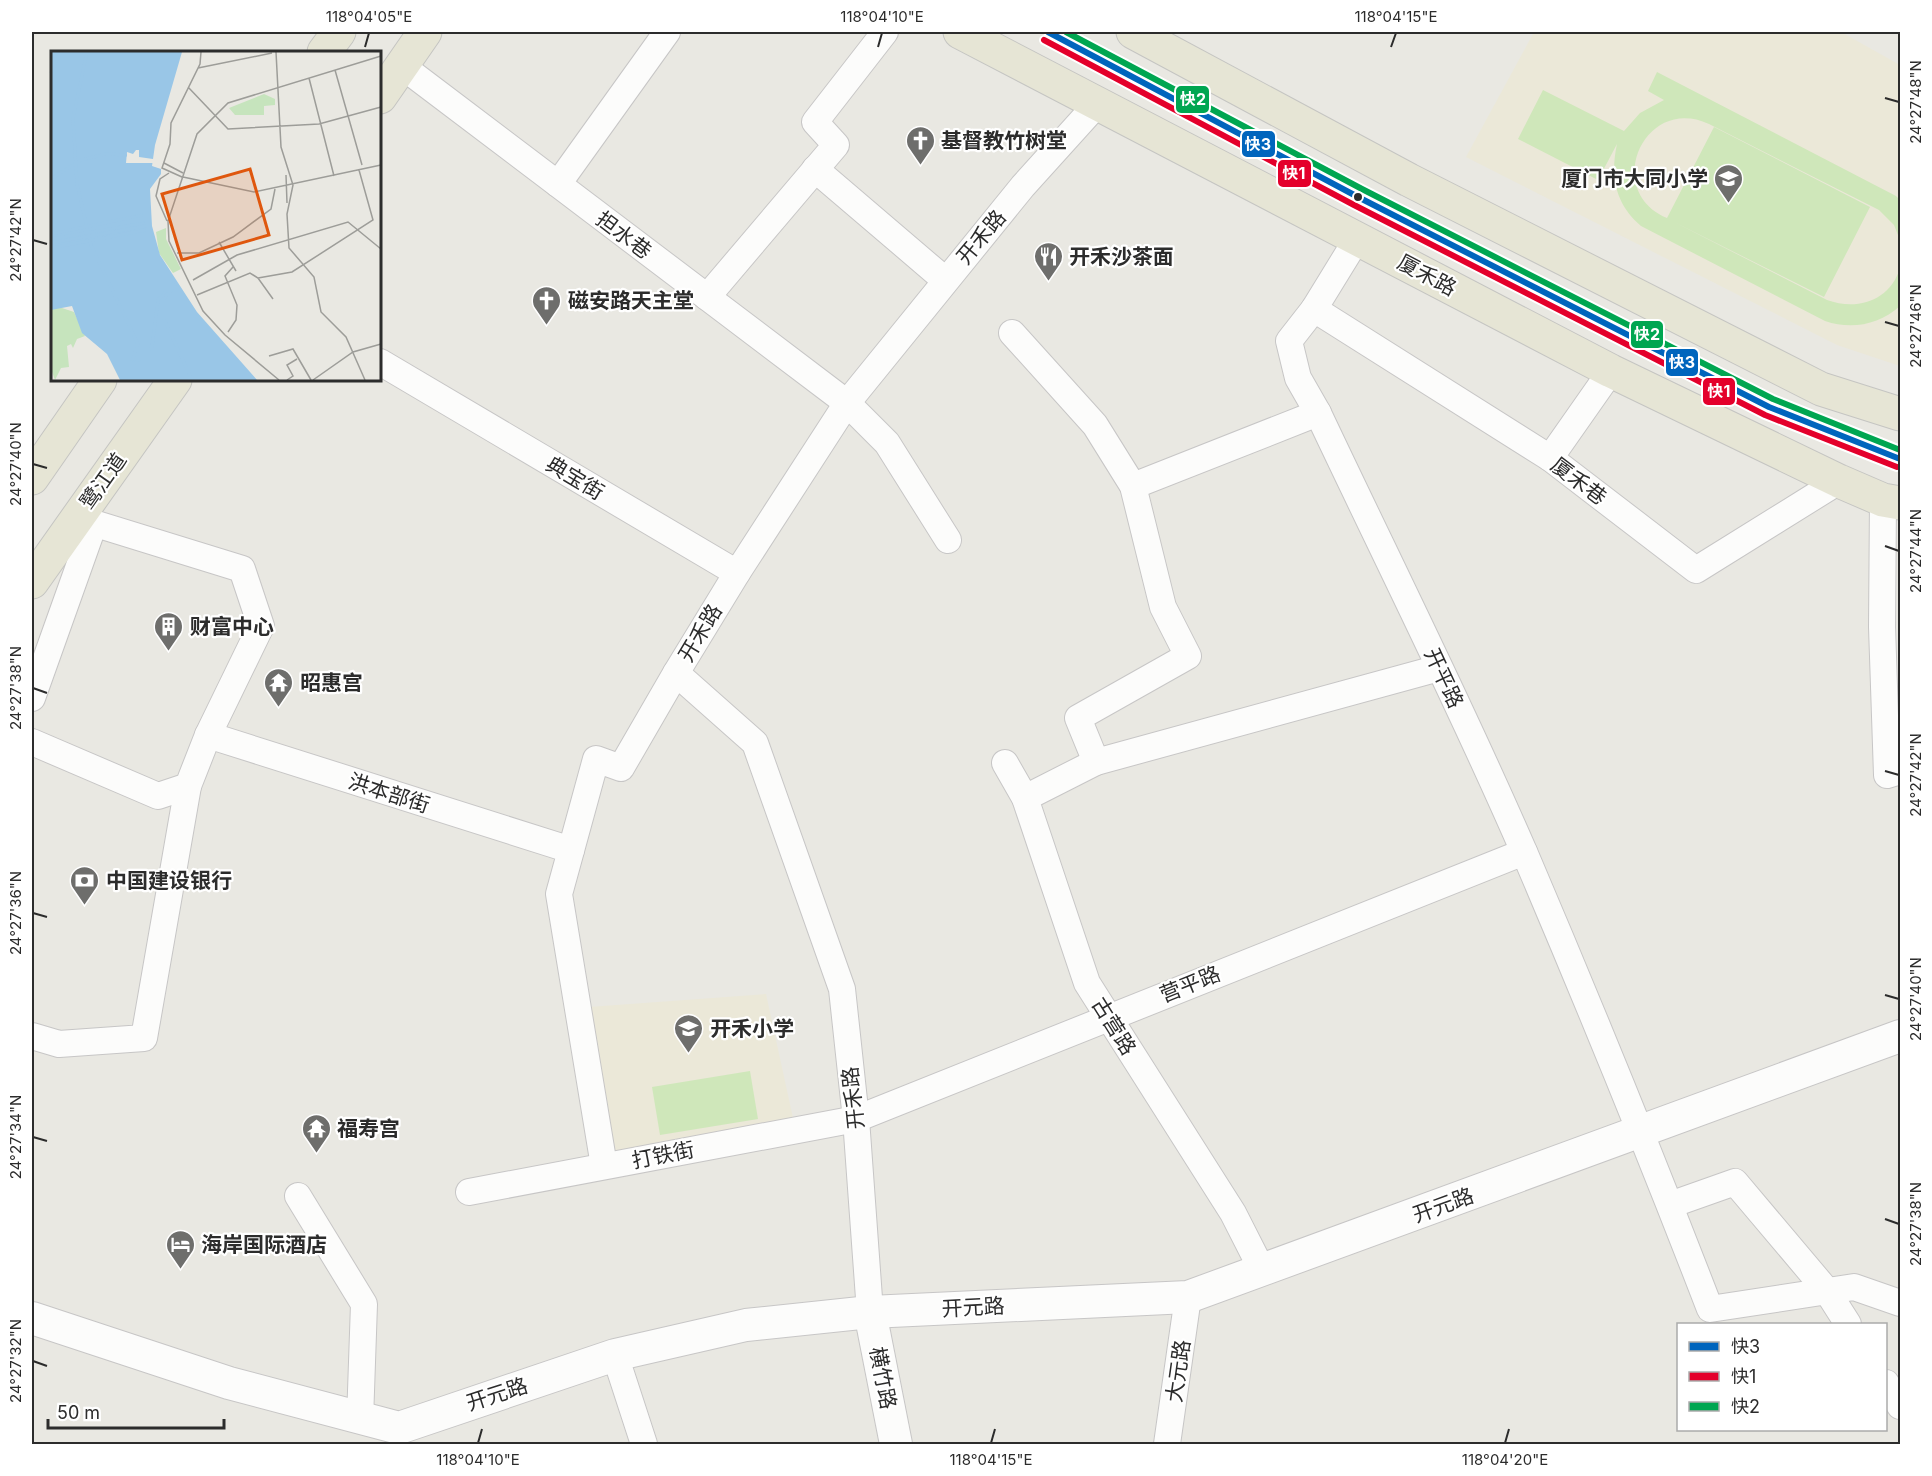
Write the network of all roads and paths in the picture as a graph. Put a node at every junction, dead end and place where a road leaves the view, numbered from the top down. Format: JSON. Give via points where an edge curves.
{"nodes":[{"id":1,"x":339,"y":32,"type":"edge"},
{"id":2,"x":425,"y":32,"type":"edge"},
{"id":3,"x":667,"y":32,"type":"edge"},
{"id":4,"x":885,"y":32,"type":"edge"},
{"id":5,"x":960,"y":32,"type":"edge"},
{"id":6,"x":1142,"y":34,"type":"edge"},
{"id":7,"x":325,"y":51,"type":"edge"},
{"id":8,"x":402,"y":66,"type":"junction"},
{"id":9,"x":381,"y":96,"type":"edge"},
{"id":10,"x":1098,"y":104,"type":"junction"},
{"id":11,"x":815,"y":169,"type":"junction"},
{"id":12,"x":558,"y":184,"type":"junction"},
{"id":13,"x":1357,"y":238,"type":"junction"},
{"id":14,"x":945,"y":280,"type":"junction"},
{"id":15,"x":707,"y":297,"type":"junction"},
{"id":16,"x":1314,"y":309,"type":"junction"},
{"id":17,"x":1012,"y":333,"type":"dead end"},
{"id":18,"x":381,"y":363,"type":"edge"},
{"id":19,"x":1611,"y":371,"type":"junction"},
{"id":20,"x":99,"y":381,"type":"edge"},
{"id":21,"x":174,"y":381,"type":"edge"},
{"id":22,"x":847,"y":403,"type":"junction"},
{"id":23,"x":1317,"y":413,"type":"junction"},
{"id":24,"x":1900,"y":414,"type":"edge"},
{"id":25,"x":1550,"y":458,"type":"junction"},
{"id":26,"x":32,"y":478,"type":"edge"},
{"id":27,"x":1839,"y":481,"type":"junction"},
{"id":28,"x":1133,"y":486,"type":"junction"},
{"id":29,"x":1892,"y":502,"type":"edge"},
{"id":30,"x":85,"y":521,"type":"junction"},
{"id":31,"x":948,"y":540,"type":"dead end"},
{"id":32,"x":736,"y":573,"type":"junction"},
{"id":33,"x":32,"y":582,"type":"edge"},
{"id":34,"x":1439,"y":668,"type":"junction"},
{"id":35,"x":676,"y":673,"type":"junction"},
{"id":36,"x":32,"y":698,"type":"edge"},
{"id":37,"x":208,"y":735,"type":"junction"},
{"id":38,"x":32,"y":742,"type":"edge"},
{"id":39,"x":1096,"y":762,"type":"junction"},
{"id":40,"x":1005,"y":763,"type":"dead end"},
{"id":41,"x":1900,"y":771,"type":"edge"},
{"id":42,"x":188,"y":786,"type":"junction"},
{"id":43,"x":1025,"y":798,"type":"junction"},
{"id":44,"x":571,"y":850,"type":"junction"},
{"id":45,"x":1524,"y":852,"type":"junction"},
{"id":46,"x":1109,"y":1017,"type":"junction"},
{"id":47,"x":32,"y":1036,"type":"edge"},
{"id":48,"x":1900,"y":1036,"type":"edge"},
{"id":49,"x":856,"y":1119,"type":"junction"},
{"id":50,"x":1641,"y":1132,"type":"junction"},
{"id":51,"x":604,"y":1166,"type":"junction"},
{"id":52,"x":469,"y":1192,"type":"dead end"},
{"id":53,"x":298,"y":1196,"type":"dead end"},
{"id":54,"x":1670,"y":1205,"type":"junction"},
{"id":55,"x":1262,"y":1270,"type":"junction"},
{"id":56,"x":1827,"y":1291,"type":"junction"},
{"id":57,"x":1188,"y":1297,"type":"junction"},
{"id":58,"x":1900,"y":1303,"type":"edge"},
{"id":59,"x":870,"y":1312,"type":"junction"},
{"id":60,"x":32,"y":1318,"type":"edge"},
{"id":61,"x":1847,"y":1323,"type":"edge"},
{"id":62,"x":615,"y":1355,"type":"junction"},
{"id":63,"x":1887,"y":1385,"type":"edge"},
{"id":64,"x":1900,"y":1406,"type":"edge"},
{"id":65,"x":360,"y":1420,"type":"junction"},
{"id":66,"x":644,"y":1444,"type":"edge"},
{"id":67,"x":896,"y":1444,"type":"edge"},
{"id":68,"x":1167,"y":1444,"type":"edge"}],
"edges":[{"from":1,"to":7,"type":"main road"},
{"from":2,"to":8,"type":"main road"},
{"from":3,"to":12,"type":"street"},
{"from":4,"to":11,"type":"street","via":[[816,122],[836,144]]},
{"from":5,"to":10,"type":"main road","name":"厦禾路"},
{"from":6,"to":24,"type":"main road","via":[[1409,180],[1821,389]]},
{"from":8,"to":9,"type":"main road"},
{"from":8,"to":12,"type":"street","name":"担水巷"},
{"from":10,"to":13,"type":"main road","name":"厦禾路"},
{"from":10,"to":14,"type":"street","name":"开禾路"},
{"from":11,"to":14,"type":"street"},
{"from":11,"to":15,"type":"street"},
{"from":12,"to":15,"type":"street","name":"担水巷"},
{"from":13,"to":16,"type":"street","name":"开平路"},
{"from":13,"to":19,"type":"main road","name":"厦禾路"},
{"from":14,"to":22,"type":"street","name":"开禾路"},
{"from":15,"to":22,"type":"street","name":"担水巷"},
{"from":16,"to":23,"type":"street","name":"开平路","via":[[1288,341],[1298,378]]},
{"from":16,"to":25,"type":"street","name":"厦禾巷"},
{"from":17,"to":28,"type":"street","via":[[1095,425]]},
{"from":18,"to":32,"type":"street","name":"典宝街"},
{"from":19,"to":25,"type":"street"},
{"from":19,"to":27,"type":"main road","name":"厦禾路"},
{"from":20,"to":26,"type":"main road"},
{"from":21,"to":30,"type":"main road","name":"鹭江道"},
{"from":22,"to":31,"type":"street","name":"担水巷","via":[[887,443]]},
{"from":22,"to":32,"type":"street","name":"开禾路"},
{"from":23,"to":28,"type":"street"},
{"from":23,"to":34,"type":"street","name":"开平路"},
{"from":25,"to":27,"type":"street","name":"厦禾巷","via":[[1696,570]]},
{"from":27,"to":29,"type":"main road","name":"厦禾路"},
{"from":28,"to":39,"type":"street","via":[[1163,607],[1188,656],[1078,718]]},
{"from":29,"to":41,"type":"street","via":[[1882,627],[1887,775]]},
{"from":30,"to":33,"type":"main road","name":"鹭江道"},
{"from":30,"to":36,"type":"street"},
{"from":30,"to":37,"type":"street","via":[[242,569],[261,627]]},
{"from":32,"to":35,"type":"street","name":"开禾路"},
{"from":34,"to":39,"type":"street"},
{"from":34,"to":45,"type":"street","name":"开平路"},
{"from":35,"to":44,"type":"street","via":[[621,768],[596,759]]},
{"from":35,"to":49,"type":"street","name":"开禾路","via":[[755,743],[842,989]]},
{"from":37,"to":42,"type":"street"},
{"from":37,"to":44,"type":"street","name":"洪本部街"},
{"from":38,"to":42,"type":"street","via":[[158,796]]},
{"from":39,"to":43,"type":"street"},
{"from":40,"to":43,"type":"street","name":"古营路"},
{"from":42,"to":47,"type":"street","via":[[144,1038],[58,1044]]},
{"from":43,"to":46,"type":"street","name":"古营路","via":[[1087,983]]},
{"from":44,"to":51,"type":"street","via":[[559,894]]},
{"from":45,"to":46,"type":"street","name":"营平路"},
{"from":45,"to":50,"type":"street","name":"开平路"},
{"from":46,"to":49,"type":"street","name":"营平路"},
{"from":46,"to":55,"type":"street","name":"古营路","via":[[1233,1213]]},
{"from":48,"to":50,"type":"street","name":"开元路"},
{"from":49,"to":51,"type":"street","name":"打铁街"},
{"from":49,"to":59,"type":"street","name":"开禾路"},
{"from":50,"to":54,"type":"street","name":"开平路"},
{"from":50,"to":55,"type":"street","name":"开元路"},
{"from":51,"to":52,"type":"street","name":"打铁街"},
{"from":53,"to":65,"type":"street","via":[[364,1304]]},
{"from":54,"to":56,"type":"street","via":[[1735,1182]]},
{"from":54,"to":56,"type":"street","name":"开平路","via":[[1710,1309]]},
{"from":55,"to":57,"type":"street","name":"开元路"},
{"from":56,"to":58,"type":"street","via":[[1854,1287]]},
{"from":56,"to":61,"type":"street"},
{"from":57,"to":59,"type":"street","name":"开元路"},
{"from":57,"to":68,"type":"street","name":"大元路"},
{"from":59,"to":62,"type":"street","name":"开元路","via":[[746,1325]]},
{"from":59,"to":67,"type":"street","name":"横竹路"},
{"from":60,"to":65,"type":"street","name":"开元路","via":[[229,1383]]},
{"from":62,"to":65,"type":"street","name":"开元路","via":[[399,1428]]},
{"from":62,"to":66,"type":"street"},
{"from":63,"to":64,"type":"street"}]}
